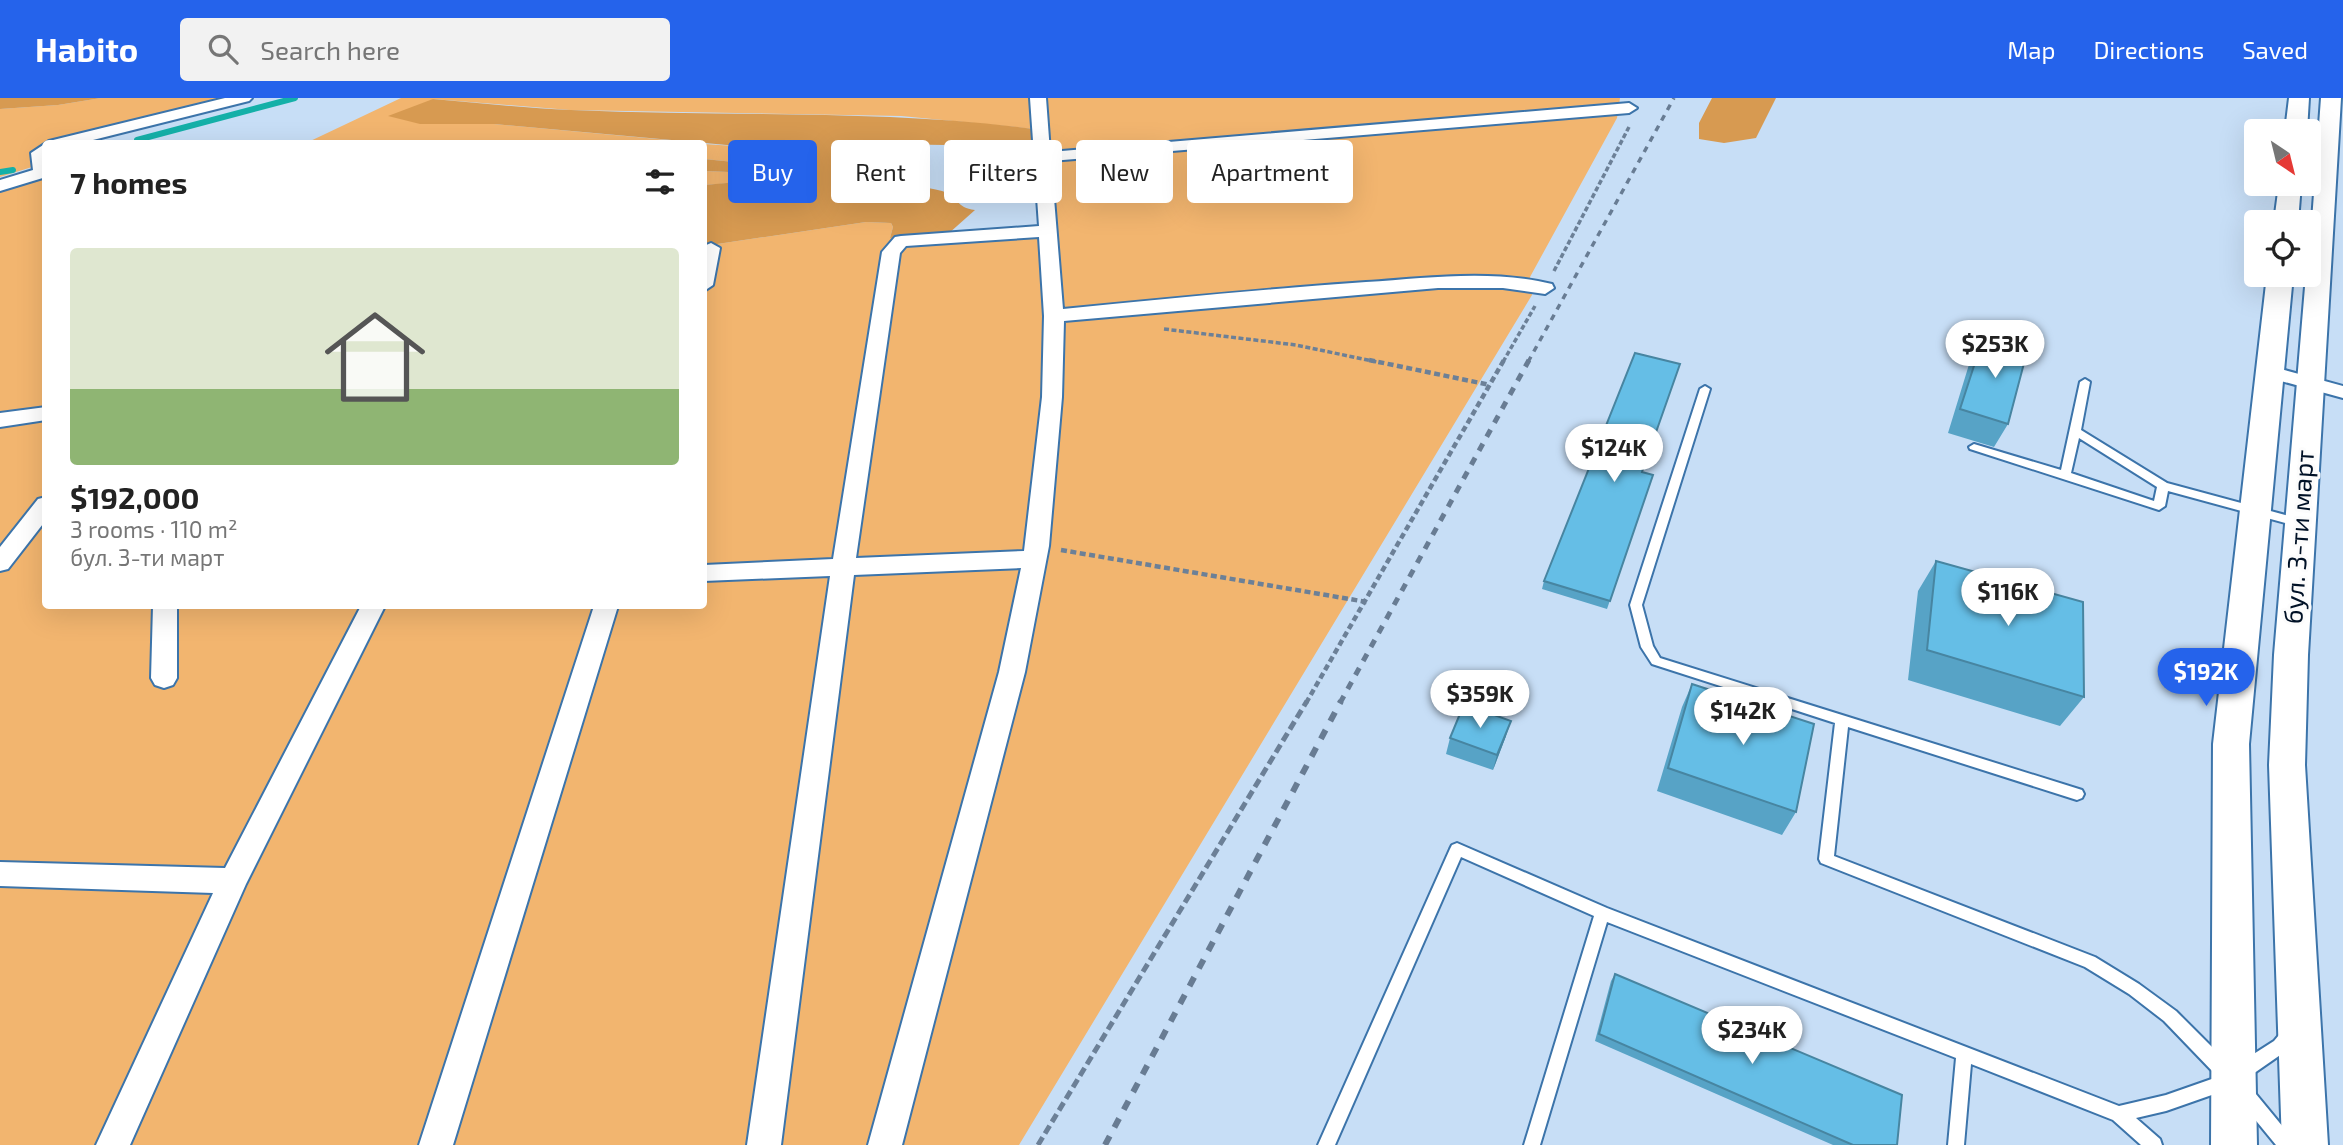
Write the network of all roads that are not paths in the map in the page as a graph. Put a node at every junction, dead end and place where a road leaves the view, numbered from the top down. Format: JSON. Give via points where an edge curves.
{"nodes":[{"id":1,"x":244,"y":98,"type":"edge"},
{"id":2,"x":1038,"y":98,"type":"edge"},
{"id":3,"x":2299,"y":98,"type":"edge"},
{"id":4,"x":2331,"y":98,"type":"edge"},
{"id":5,"x":1629,"y":108,"type":"road end"},
{"id":6,"x":2297,"y":119,"type":"edge"},
{"id":7,"x":71,"y":140,"type":"edge"},
{"id":8,"x":1042,"y":140,"type":"edge"},
{"id":9,"x":1062,"y":155,"type":"edge"},
{"id":10,"x":41,"y":165,"type":"edge"},
{"id":11,"x":0,"y":186,"type":"edge"},
{"id":12,"x":1045,"y":203,"type":"edge"},
{"id":13,"x":1046,"y":231,"type":"junction"},
{"id":14,"x":710,"y":248,"type":"dead end"},
{"id":15,"x":707,"y":266,"type":"edge"},
{"id":16,"x":2279,"y":287,"type":"edge"},
{"id":17,"x":1545,"y":288,"type":"road end"},
{"id":18,"x":1054,"y":316,"type":"junction"},
{"id":19,"x":2270,"y":372,"type":"junction"},
{"id":20,"x":2085,"y":382,"type":"dead end"},
{"id":21,"x":2311,"y":383,"type":"junction"},
{"id":22,"x":1705,"y":389,"type":"dead end"},
{"id":23,"x":2343,"y":392,"type":"edge"},
{"id":24,"x":42,"y":414,"type":"edge"},
{"id":25,"x":0,"y":419,"type":"edge"},
{"id":26,"x":2074,"y":431,"type":"junction"},
{"id":27,"x":1975,"y":447,"type":"dead end"},
{"id":28,"x":2065,"y":475,"type":"junction"},
{"id":29,"x":2164,"y":485,"type":"junction"},
{"id":30,"x":42,"y":509,"type":"edge"},
{"id":31,"x":2255,"y":511,"type":"junction"},
{"id":32,"x":2300,"y":524,"type":"junction"},
{"id":33,"x":1035,"y":552,"type":"junction"},
{"id":34,"x":0,"y":563,"type":"edge"},
{"id":35,"x":844,"y":568,"type":"junction"},
{"id":36,"x":707,"y":573,"type":"edge"},
{"id":37,"x":165,"y":609,"type":"edge"},
{"id":38,"x":371,"y":609,"type":"edge"},
{"id":39,"x":605,"y":609,"type":"edge"},
{"id":40,"x":164,"y":678,"type":"dead end"},
{"id":41,"x":1842,"y":720,"type":"junction"},
{"id":42,"x":2077,"y":794,"type":"dead end"},
{"id":43,"x":0,"y":874,"type":"edge"},
{"id":44,"x":233,"y":881,"type":"junction"},
{"id":45,"x":1602,"y":913,"type":"junction"},
{"id":46,"x":2299,"y":1024,"type":"junction"},
{"id":47,"x":1964,"y":1053,"type":"junction"},
{"id":48,"x":2232,"y":1079,"type":"junction"},
{"id":49,"x":2119,"y":1114,"type":"junction"},
{"id":50,"x":113,"y":1145,"type":"edge"},
{"id":51,"x":436,"y":1145,"type":"edge"},
{"id":52,"x":764,"y":1145,"type":"edge"},
{"id":53,"x":885,"y":1145,"type":"edge"},
{"id":54,"x":1326,"y":1145,"type":"edge"},
{"id":55,"x":1532,"y":1145,"type":"edge"},
{"id":56,"x":1956,"y":1145,"type":"edge"},
{"id":57,"x":2154,"y":1145,"type":"edge"},
{"id":58,"x":2234,"y":1145,"type":"edge"},
{"id":59,"x":2287,"y":1145,"type":"edge"},
{"id":60,"x":2305,"y":1145,"type":"edge"}],
"edges":[{"from":1,"to":7,"type":"street"},
{"from":2,"to":8,"type":"street"},
{"from":3,"to":6,"type":"main road"},
{"from":4,"to":21,"type":"main road","name":"бул. 3-ти март"},
{"from":5,"to":9,"type":"street"},
{"from":10,"to":11,"type":"street"},
{"from":12,"to":13,"type":"street"},
{"from":13,"to":18,"type":"street"},
{"from":13,"to":35,"type":"street","via":[[894,245]]},
{"from":14,"to":15,"type":"street"},
{"from":16,"to":19,"type":"main road","name":"бул. 3-ти март"},
{"from":17,"to":18,"type":"street","via":[[1484,280]]},
{"from":18,"to":33,"type":"street","via":[[1052,397]]},
{"from":19,"to":21,"type":"street"},
{"from":19,"to":31,"type":"main road","name":"бул. 3-ти март"},
{"from":20,"to":26,"type":"lane"},
{"from":21,"to":23,"type":"street"},
{"from":21,"to":32,"type":"main road","name":"бул. 3-ти март"},
{"from":22,"to":41,"type":"lane","via":[[1636,605],[1647,647],[1656,661]]},
{"from":24,"to":25,"type":"street"},
{"from":26,"to":28,"type":"lane"},
{"from":26,"to":29,"type":"lane"},
{"from":27,"to":28,"type":"lane"},
{"from":28,"to":29,"type":"lane","via":[[2159,506]]},
{"from":29,"to":31,"type":"lane"},
{"from":30,"to":34,"type":"street"},
{"from":31,"to":32,"type":"lane"},
{"from":31,"to":48,"type":"main road","name":"бул. 3-ти март","via":[[2231,744]]},
{"from":32,"to":46,"type":"main road","name":"бул. 3-ти март","via":[[2287,765]]},
{"from":33,"to":35,"type":"street"},
{"from":33,"to":53,"type":"street","via":[[1012,672]]},
{"from":35,"to":36,"type":"street"},
{"from":35,"to":52,"type":"street"},
{"from":37,"to":40,"type":"street"},
{"from":38,"to":44,"type":"street"},
{"from":39,"to":51,"type":"street"},
{"from":41,"to":42,"type":"lane"},
{"from":41,"to":48,"type":"lane","via":[[1826,859],[2090,962],[2170,1016]]},
{"from":43,"to":44,"type":"street"},
{"from":44,"to":50,"type":"street"},
{"from":45,"to":47,"type":"lane"},
{"from":45,"to":54,"type":"lane","via":[[1457,849]]},
{"from":45,"to":55,"type":"lane"},
{"from":46,"to":48,"type":"lane","via":[[2280,1045]]},
{"from":46,"to":60,"type":"main road","name":"бул. 3-ти март"},
{"from":47,"to":49,"type":"lane"},
{"from":47,"to":56,"type":"lane"},
{"from":48,"to":49,"type":"lane"},
{"from":48,"to":58,"type":"main road","name":"бул. 3-ти март"},
{"from":48,"to":59,"type":"lane"},
{"from":49,"to":57,"type":"lane"}]}
